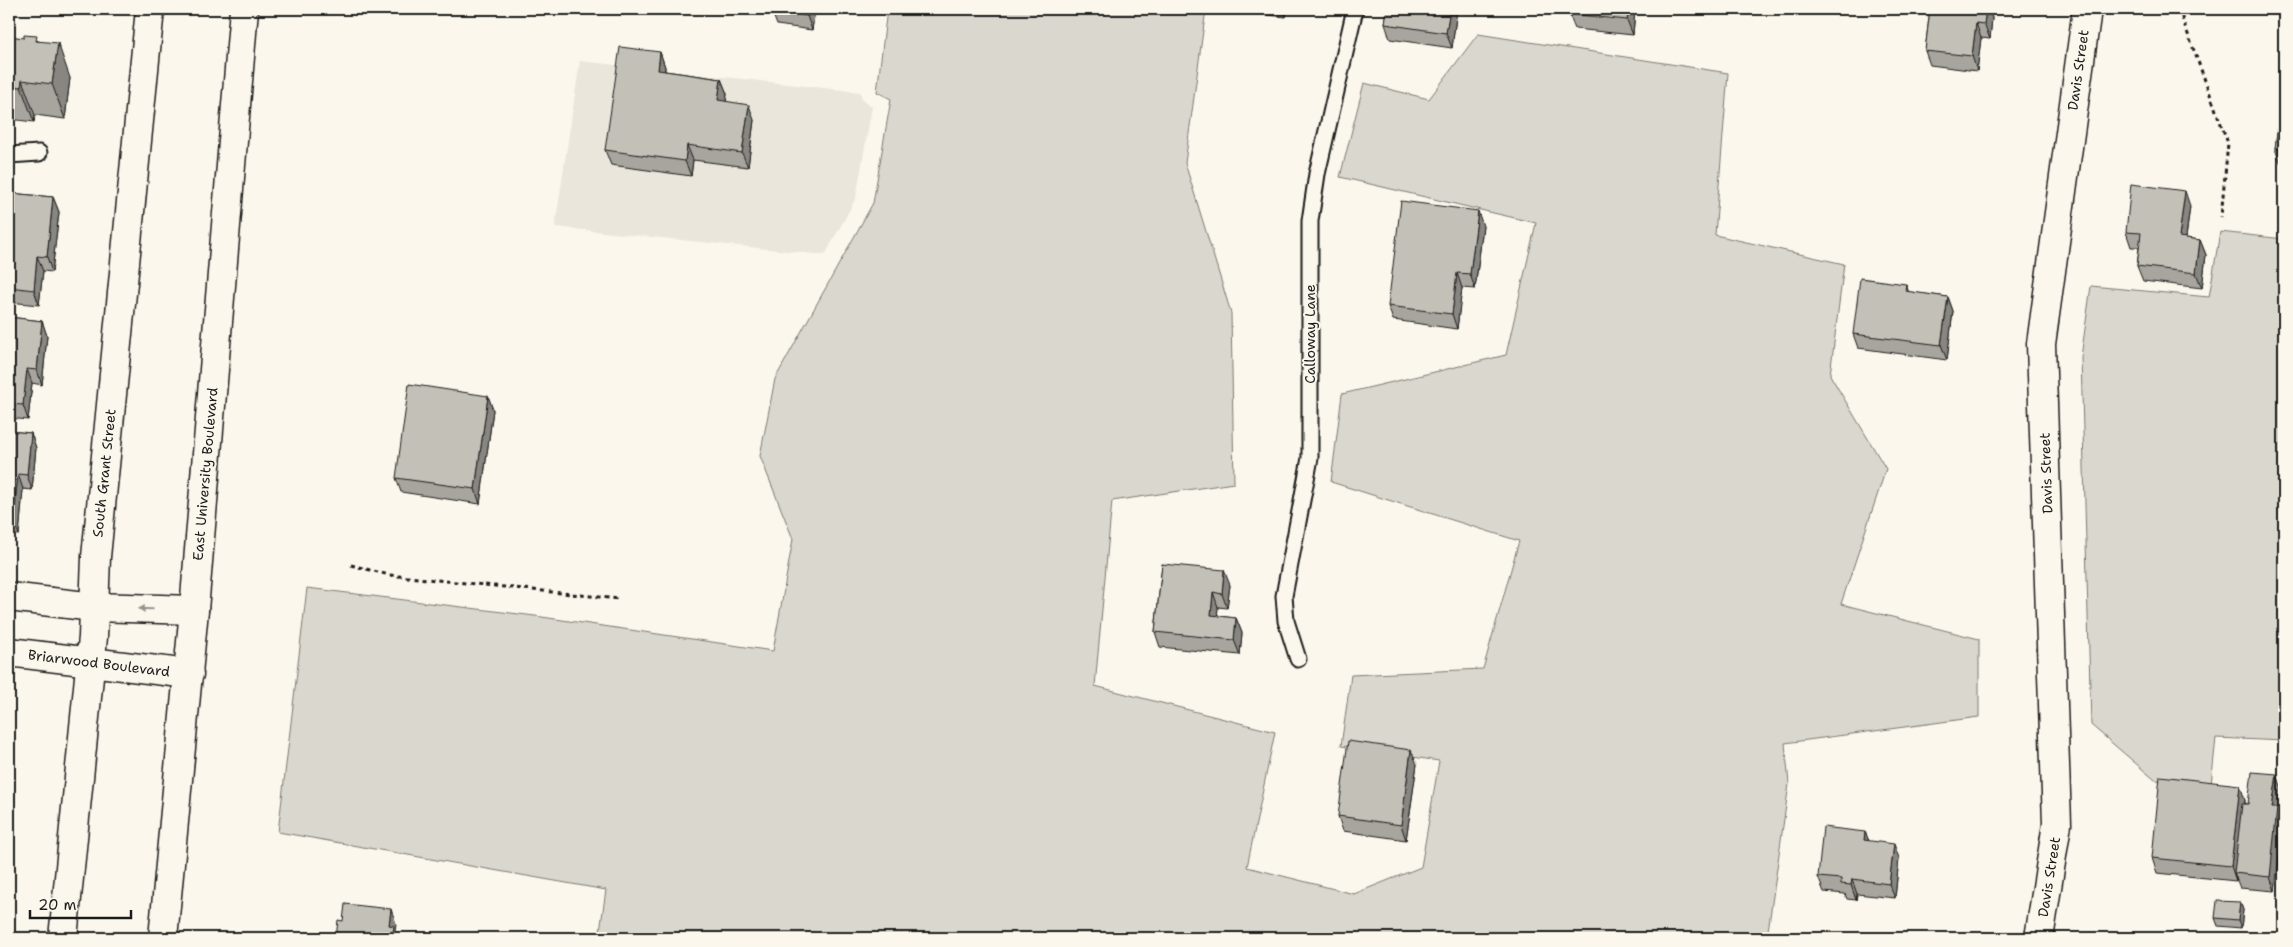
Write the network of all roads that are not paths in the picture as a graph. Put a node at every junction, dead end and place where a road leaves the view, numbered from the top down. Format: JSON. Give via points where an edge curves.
{"nodes":[{"id":1,"x":150,"y":9,"type":"edge"},
{"id":2,"x":244,"y":9,"type":"edge"},
{"id":3,"x":1355,"y":9,"type":"edge"},
{"id":4,"x":2087,"y":9,"type":"edge"},
{"id":5,"x":39,"y":153,"type":"dead end"},
{"id":6,"x":9,"y":155,"type":"edge"},
{"id":7,"x":9,"y":597,"type":"edge"},
{"id":8,"x":94,"y":607,"type":"junction"},
{"id":9,"x":194,"y":610,"type":"junction"},
{"id":10,"x":9,"y":652,"type":"edge"},
{"id":11,"x":1298,"y":659,"type":"dead end"},
{"id":12,"x":90,"y":663,"type":"junction"},
{"id":13,"x":189,"y":674,"type":"junction"},
{"id":14,"x":63,"y":938,"type":"edge"},
{"id":15,"x":163,"y":938,"type":"edge"},
{"id":16,"x":2039,"y":938,"type":"edge"}],
"edges":[{"from":1,"to":8,"type":"street","name":"South Grant Street","via":[[96,557]]},
{"from":2,"to":9,"type":"street","name":"East University Boulevard"},
{"from":3,"to":11,"type":"lane","name":"Calloway Lane","via":[[1317,174],[1310,221],[1310,458],[1284,596],[1286,620]]},
{"from":4,"to":16,"type":"street","name":"Davis Street","via":[[2042,344],[2057,824]]},
{"from":5,"to":6,"type":"lane"},
{"from":7,"to":8,"type":"street"},
{"from":9,"to":8,"type":"street","one_way":true},
{"from":8,"to":12,"type":"street","name":"South Grant Street"},
{"from":9,"to":13,"type":"street","name":"East University Boulevard"},
{"from":10,"to":12,"type":"street","name":"Briarwood Boulevard"},
{"from":12,"to":13,"type":"street","name":"Briarwood Boulevard"},
{"from":12,"to":14,"type":"street","name":"South Grant Street"},
{"from":13,"to":15,"type":"street","name":"East University Boulevard"}]}
